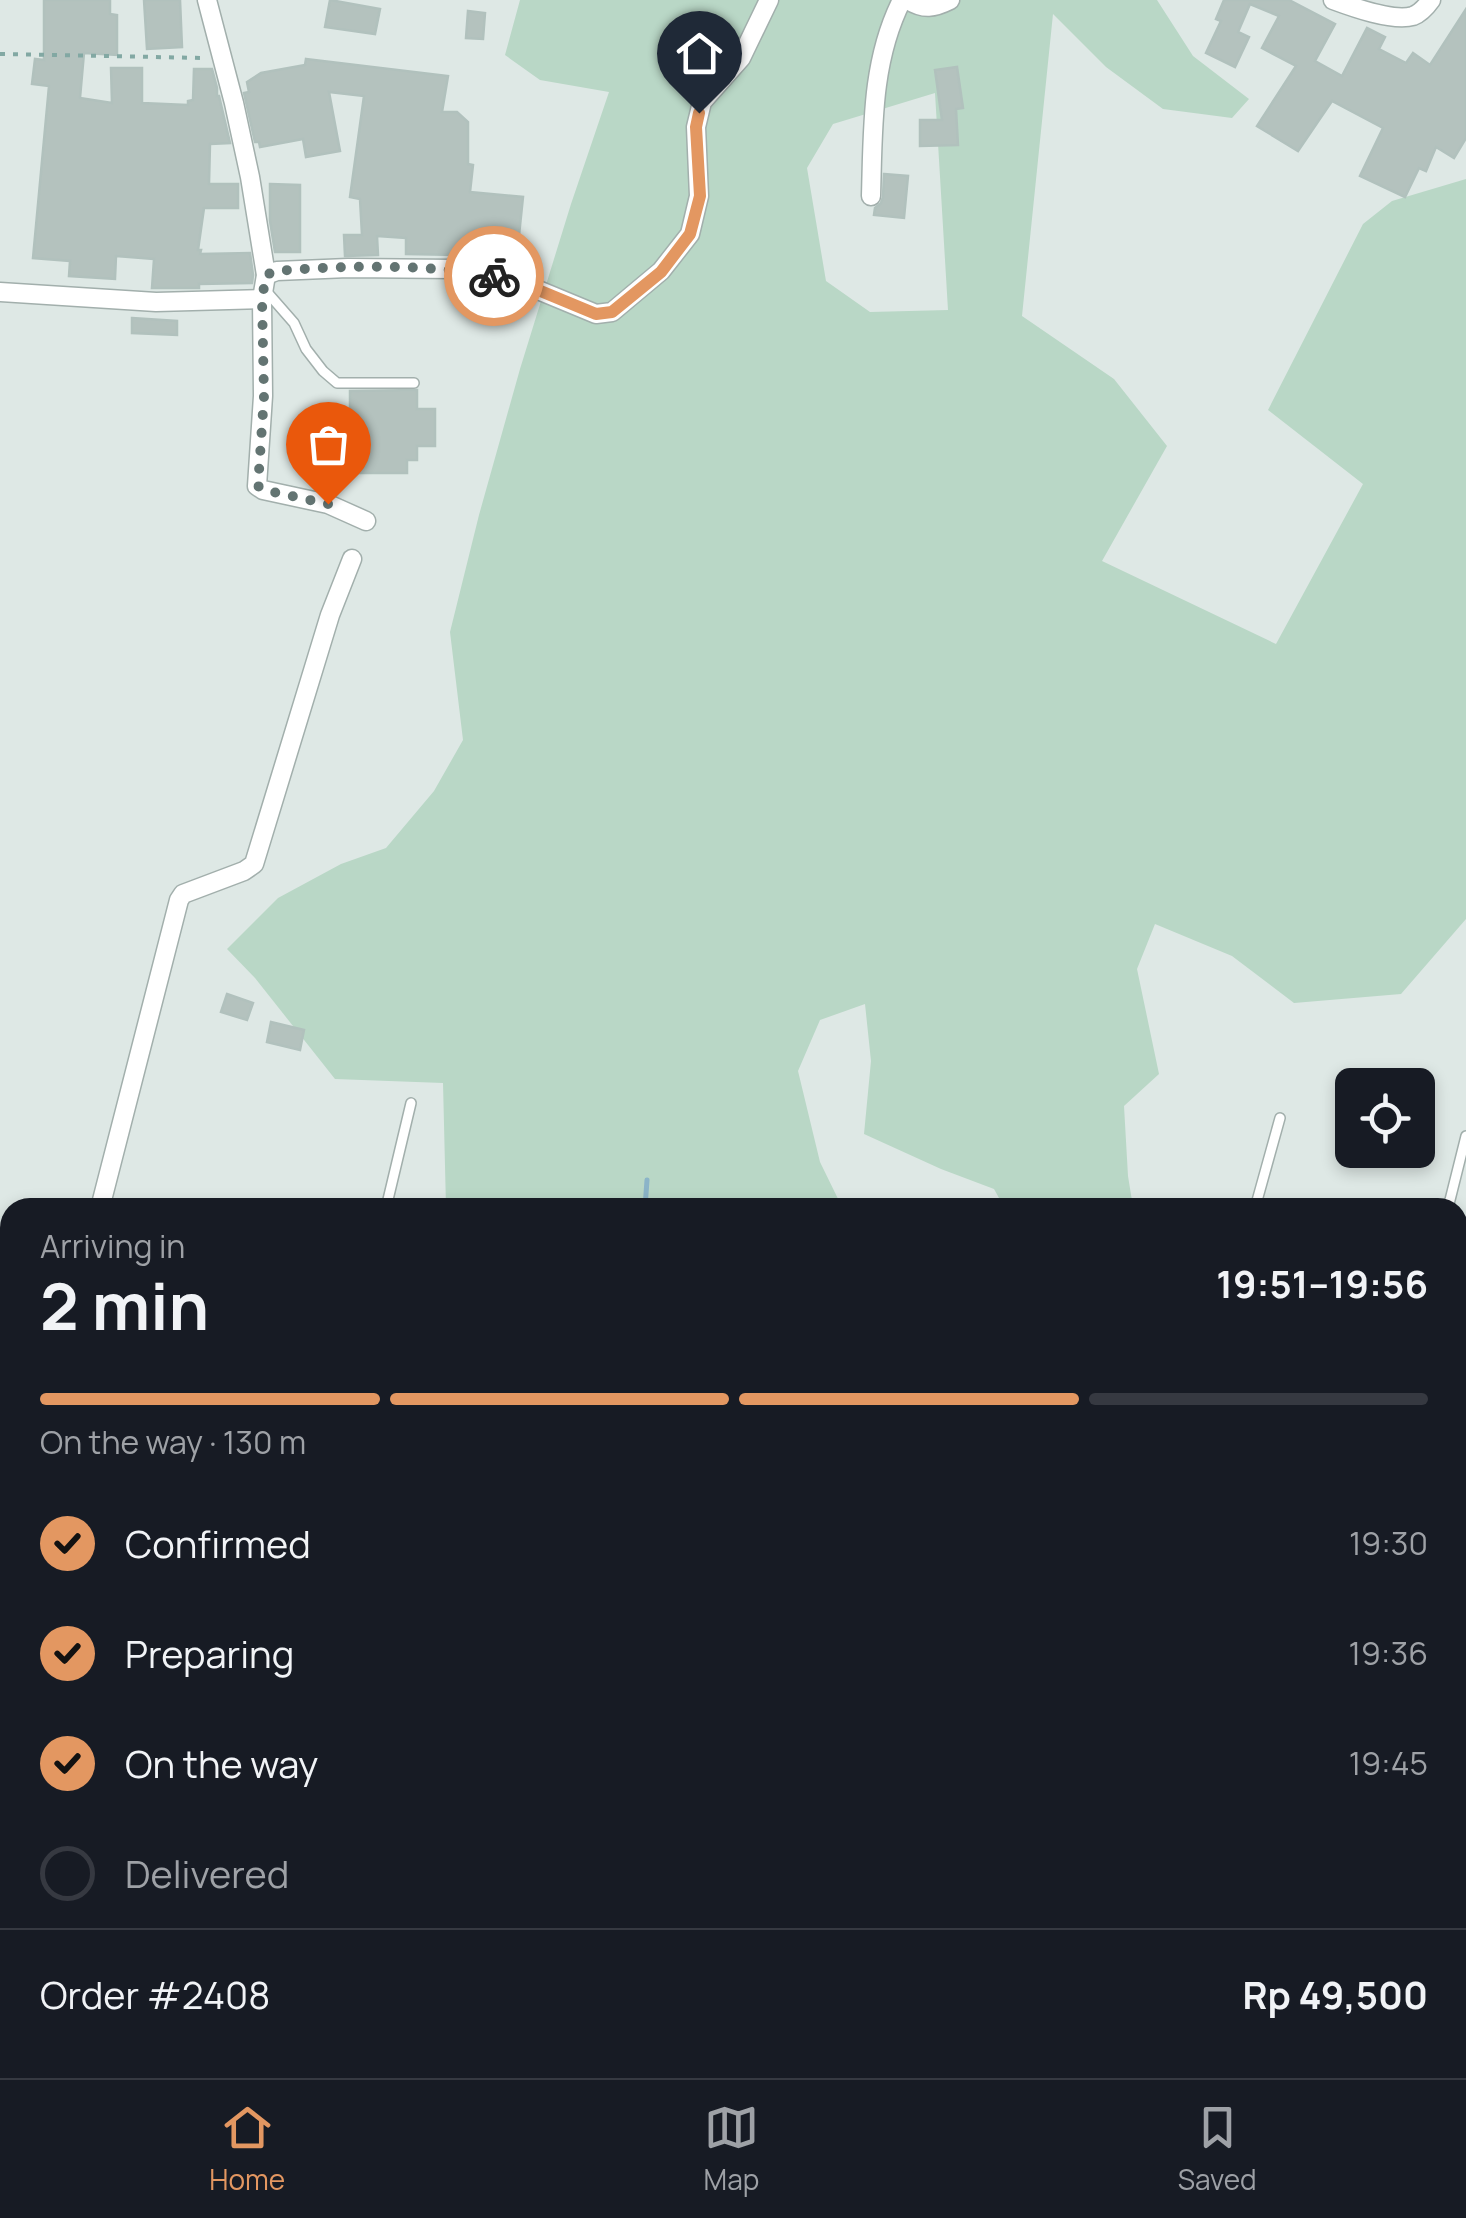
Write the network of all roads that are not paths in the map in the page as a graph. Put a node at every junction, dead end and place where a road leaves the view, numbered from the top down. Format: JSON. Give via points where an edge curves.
{"nodes":[{"id":1,"x":207,"y":0,"type":"edge"},
{"id":2,"x":769,"y":0,"type":"edge"},
{"id":3,"x":905,"y":0,"type":"edge"},
{"id":4,"x":950,"y":0,"type":"edge"},
{"id":5,"x":1334,"y":0,"type":"edge"},
{"id":6,"x":1431,"y":0,"type":"edge"},
{"id":7,"x":871,"y":196,"type":"dead end"},
{"id":8,"x":264,"y":288,"type":"junction"},
{"id":9,"x":0,"y":292,"type":"edge"},
{"id":10,"x":414,"y":383,"type":"dead end"},
{"id":11,"x":366,"y":520,"type":"dead end"},
{"id":12,"x":352,"y":559,"type":"dead end"},
{"id":13,"x":411,"y":1103,"type":"dead end"},
{"id":14,"x":1280,"y":1118,"type":"dead end"},
{"id":15,"x":1466,"y":1136,"type":"edge"},
{"id":16,"x":103,"y":1198,"type":"edge"},
{"id":17,"x":388,"y":1198,"type":"edge"},
{"id":18,"x":1259,"y":1198,"type":"edge"},
{"id":19,"x":1450,"y":1198,"type":"edge"}],
"edges":[{"from":1,"to":8,"type":"street","via":[[250,177]]},
{"from":2,"to":8,"type":"street","via":[[741,58],[702,102],[696,127],[700,196],[690,234],[661,272],[612,312],[596,314],[514,280],[455,269],[276,271]]},
{"from":3,"to":4,"type":"street","via":[[926,8]]},
{"from":3,"to":7,"type":"street","via":[[880,57]]},
{"from":5,"to":6,"type":"street","via":[[1402,17],[1424,10]]},
{"from":8,"to":9,"type":"street","via":[[156,302]]},
{"from":8,"to":10,"type":"lane","via":[[337,383]]},
{"from":8,"to":11,"type":"street","via":[[259,489]]},
{"from":12,"to":16,"type":"street","via":[[254,864],[179,900]]},
{"from":13,"to":17,"type":"lane"},
{"from":14,"to":18,"type":"lane"},
{"from":15,"to":19,"type":"lane"}]}
